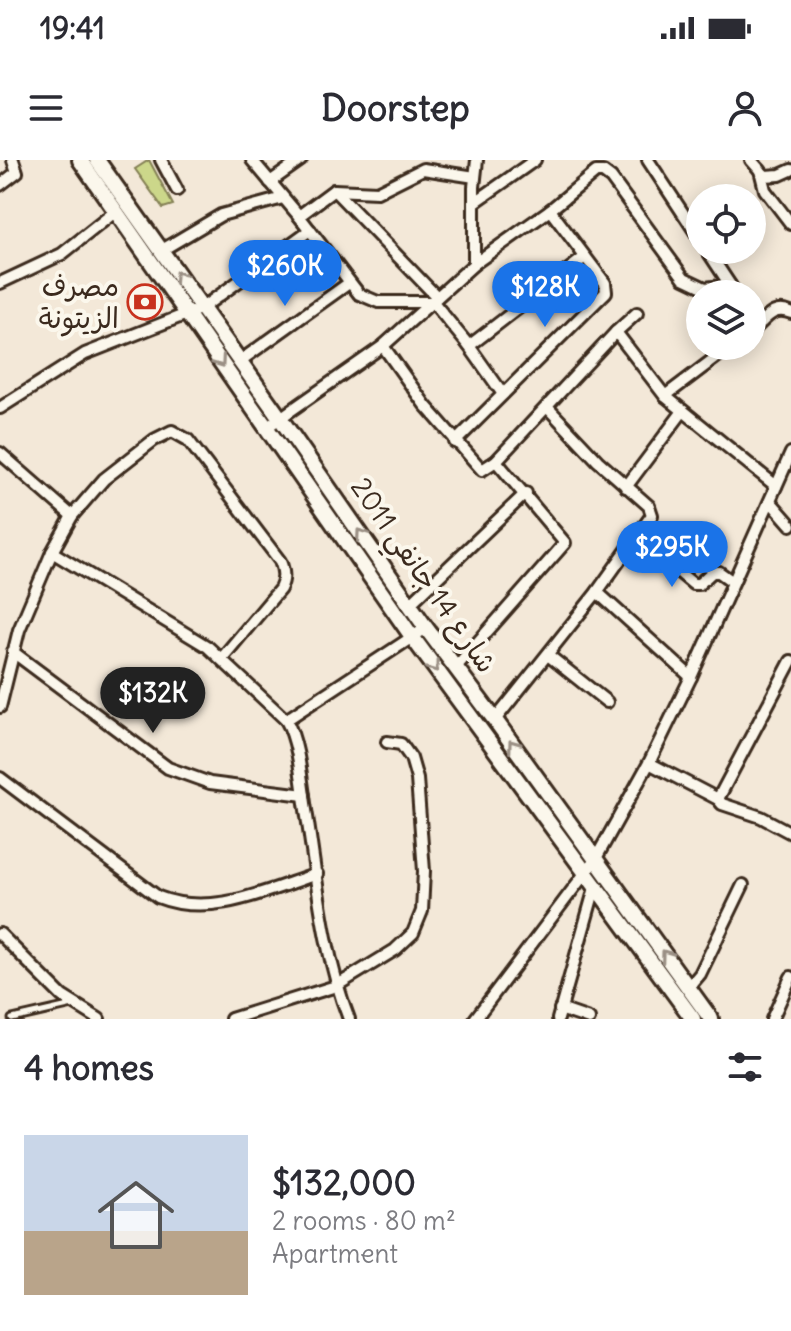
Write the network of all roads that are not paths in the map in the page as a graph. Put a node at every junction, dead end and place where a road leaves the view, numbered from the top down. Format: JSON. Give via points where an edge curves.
{"nodes":[{"id":1,"x":13,"y":160,"type":"edge"},
{"id":2,"x":80,"y":160,"type":"edge"},
{"id":3,"x":97,"y":160,"type":"edge"},
{"id":4,"x":161,"y":160,"type":"edge"},
{"id":5,"x":252,"y":160,"type":"edge"},
{"id":6,"x":301,"y":160,"type":"edge"},
{"id":7,"x":477,"y":160,"type":"edge"},
{"id":8,"x":535,"y":160,"type":"edge"},
{"id":9,"x":648,"y":160,"type":"edge"},
{"id":10,"x":751,"y":160,"type":"edge"},
{"id":11,"x":760,"y":170,"type":"junction"},
{"id":12,"x":791,"y":170,"type":"edge"},
{"id":13,"x":475,"y":177,"type":"junction"},
{"id":14,"x":270,"y":182,"type":"junction"},
{"id":15,"x":0,"y":185,"type":"edge"},
{"id":16,"x":177,"y":190,"type":"dead end"},
{"id":17,"x":334,"y":190,"type":"junction"},
{"id":18,"x":283,"y":198,"type":"junction"},
{"id":19,"x":474,"y":203,"type":"junction"},
{"id":20,"x":550,"y":210,"type":"junction"},
{"id":21,"x":116,"y":211,"type":"junction"},
{"id":22,"x":299,"y":216,"type":"junction"},
{"id":23,"x":686,"y":218,"type":"edge"},
{"id":24,"x":791,"y":224,"type":"edge"},
{"id":25,"x":310,"y":230,"type":"junction"},
{"id":26,"x":162,"y":250,"type":"junction"},
{"id":27,"x":585,"y":257,"type":"junction"},
{"id":28,"x":474,"y":264,"type":"junction"},
{"id":29,"x":691,"y":280,"type":"edge"},
{"id":30,"x":0,"y":283,"type":"edge"},
{"id":31,"x":349,"y":283,"type":"junction"},
{"id":32,"x":435,"y":299,"type":"junction"},
{"id":33,"x":202,"y":308,"type":"junction"},
{"id":34,"x":637,"y":313,"type":"dead end"},
{"id":35,"x":791,"y":313,"type":"edge"},
{"id":36,"x":187,"y":314,"type":"junction"},
{"id":37,"x":766,"y":317,"type":"edge"},
{"id":38,"x":616,"y":332,"type":"junction"},
{"id":39,"x":383,"y":346,"type":"junction"},
{"id":40,"x":469,"y":346,"type":"junction"},
{"id":41,"x":713,"y":360,"type":"edge"},
{"id":42,"x":240,"y":361,"type":"junction"},
{"id":43,"x":503,"y":394,"type":"junction"},
{"id":44,"x":665,"y":396,"type":"junction"},
{"id":45,"x":547,"y":407,"type":"junction"},
{"id":46,"x":0,"y":408,"type":"edge"},
{"id":47,"x":683,"y":411,"type":"junction"},
{"id":48,"x":280,"y":418,"type":"junction"},
{"id":49,"x":266,"y":428,"type":"junction"},
{"id":50,"x":455,"y":442,"type":"junction"},
{"id":51,"x":0,"y":453,"type":"edge"},
{"id":52,"x":791,"y":453,"type":"edge"},
{"id":53,"x":496,"y":461,"type":"junction"},
{"id":54,"x":776,"y":486,"type":"junction"},
{"id":55,"x":626,"y":487,"type":"junction"},
{"id":56,"x":526,"y":493,"type":"junction"},
{"id":57,"x":770,"y":501,"type":"junction"},
{"id":58,"x":72,"y":516,"type":"junction"},
{"id":59,"x":791,"y":525,"type":"edge"},
{"id":60,"x":637,"y":537,"type":"junction"},
{"id":61,"x":52,"y":552,"type":"junction"},
{"id":62,"x":733,"y":582,"type":"junction"},
{"id":63,"x":597,"y":592,"type":"junction"},
{"id":64,"x":410,"y":604,"type":"junction"},
{"id":65,"x":426,"y":628,"type":"junction"},
{"id":66,"x":413,"y":638,"type":"junction"},
{"id":67,"x":13,"y":652,"type":"junction"},
{"id":68,"x":548,"y":655,"type":"junction"},
{"id":69,"x":222,"y":658,"type":"junction"},
{"id":70,"x":791,"y":662,"type":"edge"},
{"id":71,"x":456,"y":667,"type":"junction"},
{"id":72,"x":691,"y":677,"type":"junction"},
{"id":73,"x":607,"y":702,"type":"dead end"},
{"id":74,"x":0,"y":707,"type":"edge"},
{"id":75,"x":286,"y":720,"type":"junction"},
{"id":76,"x":495,"y":720,"type":"junction"},
{"id":77,"x":387,"y":742,"type":"dead end"},
{"id":78,"x":649,"y":763,"type":"junction"},
{"id":79,"x":0,"y":778,"type":"edge"},
{"id":80,"x":304,"y":795,"type":"junction"},
{"id":81,"x":718,"y":799,"type":"junction"},
{"id":82,"x":791,"y":833,"type":"edge"},
{"id":83,"x":593,"y":872,"type":"junction"},
{"id":84,"x":317,"y":874,"type":"junction"},
{"id":85,"x":743,"y":885,"type":"dead end"},
{"id":86,"x":0,"y":934,"type":"edge"},
{"id":87,"x":791,"y":977,"type":"edge"},
{"id":88,"x":336,"y":986,"type":"junction"},
{"id":89,"x":689,"y":987,"type":"junction"},
{"id":90,"x":73,"y":1005,"type":"junction"},
{"id":91,"x":559,"y":1014,"type":"edge"},
{"id":92,"x":12,"y":1019,"type":"edge"},
{"id":93,"x":99,"y":1019,"type":"edge"},
{"id":94,"x":231,"y":1019,"type":"edge"},
{"id":95,"x":349,"y":1019,"type":"edge"},
{"id":96,"x":475,"y":1019,"type":"edge"},
{"id":97,"x":589,"y":1019,"type":"edge"},
{"id":98,"x":693,"y":1019,"type":"edge"},
{"id":99,"x":711,"y":1019,"type":"edge"},
{"id":100,"x":772,"y":1019,"type":"edge"}],
"edges":[{"from":1,"to":15,"type":"street","via":[[17,172]]},
{"from":2,"to":21,"type":"main road","name":"شارع 14 جانفي 2011"},
{"from":3,"to":26,"type":"main road","name":"شارع 14 جانفي 2011"},
{"from":4,"to":16,"type":"street"},
{"from":5,"to":14,"type":"street"},
{"from":6,"to":14,"type":"street"},
{"from":7,"to":13,"type":"street"},
{"from":8,"to":19,"type":"street"},
{"from":9,"to":23,"type":"street"},
{"from":10,"to":11,"type":"street"},
{"from":11,"to":12,"type":"street","via":[[773,176]]},
{"from":11,"to":24,"type":"street","via":[[765,190]]},
{"from":13,"to":17,"type":"street","via":[[423,169],[377,192]]},
{"from":13,"to":19,"type":"street"},
{"from":14,"to":18,"type":"street"},
{"from":17,"to":22,"type":"street"},
{"from":17,"to":32,"type":"street"},
{"from":18,"to":22,"type":"street"},
{"from":18,"to":26,"type":"street","via":[[221,215]]},
{"from":19,"to":28,"type":"street"},
{"from":20,"to":27,"type":"street"},
{"from":20,"to":28,"type":"street"},
{"from":20,"to":29,"type":"street","via":[[593,173],[606,173],[679,273]]},
{"from":21,"to":30,"type":"street","via":[[62,254]]},
{"from":21,"to":36,"type":"main road","name":"شارع 14 جانفي 2011"},
{"from":22,"to":25,"type":"street"},
{"from":25,"to":31,"type":"street"},
{"from":25,"to":33,"type":"street"},
{"from":33,"to":26,"type":"main road","name":"شارع 14 جانفي 2011","one_way":true},
{"from":27,"to":40,"type":"street"},
{"from":27,"to":43,"type":"street","via":[[606,292]]},
{"from":28,"to":32,"type":"street"},
{"from":31,"to":32,"type":"street","via":[[378,302]]},
{"from":31,"to":42,"type":"street"},
{"from":32,"to":39,"type":"street"},
{"from":32,"to":40,"type":"street"},
{"from":33,"to":36,"type":"street"},
{"from":33,"to":42,"type":"main road","name":"شارع 14 جانفي 2011"},
{"from":34,"to":38,"type":"street"},
{"from":35,"to":37,"type":"street","via":[[778,310]]},
{"from":36,"to":46,"type":"street","via":[[85,354]]},
{"from":36,"to":49,"type":"main road","name":"شارع 14 جانفي 2011","one_way":true},
{"from":38,"to":44,"type":"street"},
{"from":38,"to":45,"type":"street"},
{"from":39,"to":48,"type":"street"},
{"from":39,"to":50,"type":"street"},
{"from":40,"to":43,"type":"street"},
{"from":41,"to":44,"type":"street"},
{"from":42,"to":48,"type":"main road","name":"شارع 14 جانفي 2011"},
{"from":43,"to":50,"type":"street"},
{"from":44,"to":47,"type":"street"},
{"from":45,"to":53,"type":"street"},
{"from":45,"to":55,"type":"street"},
{"from":47,"to":54,"type":"street"},
{"from":47,"to":55,"type":"street"},
{"from":48,"to":49,"type":"street"},
{"from":64,"to":48,"type":"main road","name":"شارع 14 جانفي 2011","one_way":true},
{"from":49,"to":66,"type":"main road","name":"شارع 14 جانفي 2011"},
{"from":50,"to":53,"type":"street","via":[[482,470]]},
{"from":51,"to":58,"type":"street"},
{"from":52,"to":54,"type":"street"},
{"from":53,"to":56,"type":"street"},
{"from":54,"to":57,"type":"street"},
{"from":55,"to":60,"type":"street","via":[[652,510]]},
{"from":56,"to":64,"type":"street"},
{"from":56,"to":71,"type":"street","via":[[565,543]]},
{"from":57,"to":59,"type":"street"},
{"from":57,"to":62,"type":"street"},
{"from":58,"to":61,"type":"street"},
{"from":58,"to":69,"type":"street","via":[[104,479],[164,433],[172,431],[188,440],[283,569],[280,589]]},
{"from":60,"to":62,"type":"street","via":[[693,584],[712,572]]},
{"from":60,"to":63,"type":"street"},
{"from":61,"to":67,"type":"street"},
{"from":61,"to":69,"type":"street"},
{"from":62,"to":72,"type":"street"},
{"from":63,"to":68,"type":"street"},
{"from":63,"to":72,"type":"street"},
{"from":64,"to":65,"type":"main road","name":"شارع 14 جانفي 2011"},
{"from":65,"to":66,"type":"street"},
{"from":65,"to":71,"type":"main road","name":"شارع 14 جانفي 2011"},
{"from":66,"to":75,"type":"street"},
{"from":66,"to":83,"type":"main road","name":"شارع 14 جانفي 2011","one_way":true},
{"from":67,"to":74,"type":"street"},
{"from":67,"to":80,"type":"street","via":[[168,768],[210,783]]},
{"from":68,"to":73,"type":"street"},
{"from":68,"to":76,"type":"street"},
{"from":69,"to":75,"type":"street"},
{"from":70,"to":81,"type":"street"},
{"from":71,"to":76,"type":"main road","name":"شارع 14 جانفي 2011"},
{"from":72,"to":78,"type":"street"},
{"from":75,"to":80,"type":"street"},
{"from":83,"to":76,"type":"main road","name":"شارع 14 جانفي 2011","one_way":true},
{"from":77,"to":88,"type":"street","via":[[401,744],[417,779],[422,911],[405,943]]},
{"from":78,"to":81,"type":"street"},
{"from":78,"to":83,"type":"street"},
{"from":79,"to":84,"type":"street","via":[[158,897],[177,905],[233,901]]},
{"from":80,"to":84,"type":"street"},
{"from":81,"to":82,"type":"street"},
{"from":89,"to":83,"type":"main road","name":"شارع 14 جانفي 2011","one_way":true},
{"from":83,"to":91,"type":"street"},
{"from":83,"to":96,"type":"street"},
{"from":83,"to":98,"type":"main road","name":"شارع 14 جانفي 2011"},
{"from":84,"to":88,"type":"street"},
{"from":85,"to":89,"type":"street"},
{"from":86,"to":90,"type":"street"},
{"from":87,"to":100,"type":"street"},
{"from":88,"to":94,"type":"street"},
{"from":88,"to":95,"type":"street"},
{"from":89,"to":99,"type":"main road","name":"شارع 14 جانفي 2011"},
{"from":90,"to":92,"type":"lane"},
{"from":90,"to":93,"type":"street"},
{"from":91,"to":97,"type":"street"}]}
